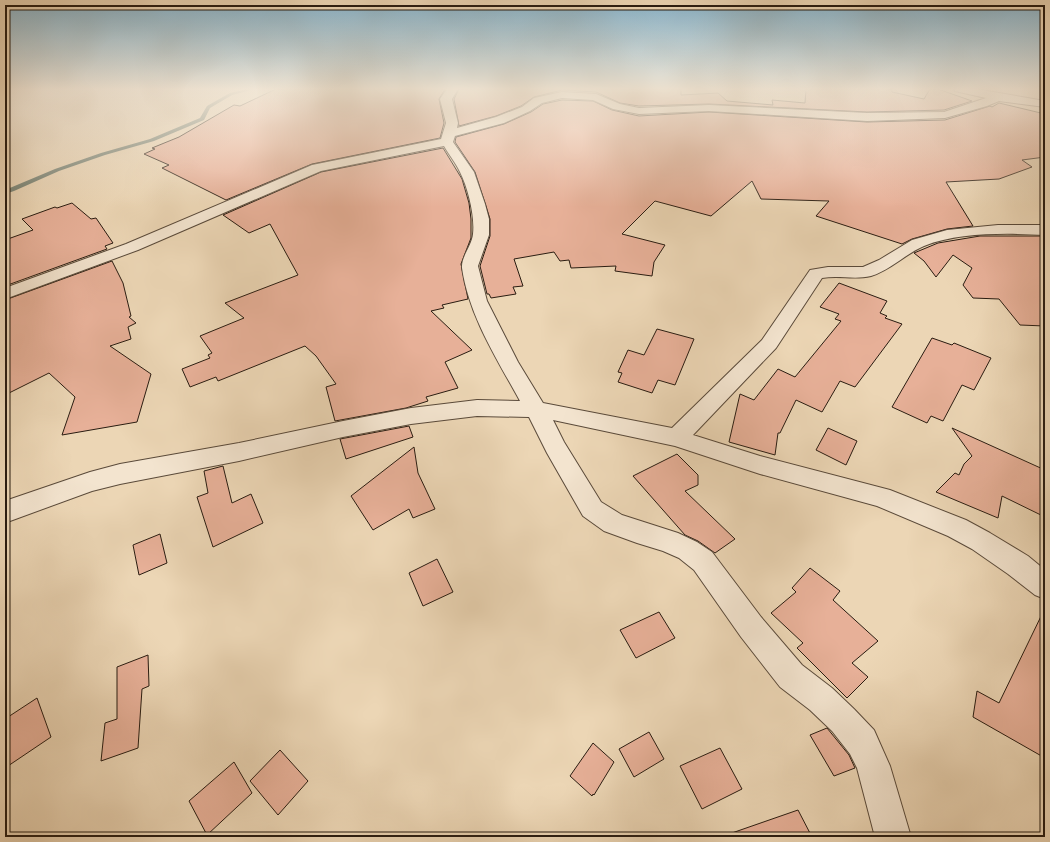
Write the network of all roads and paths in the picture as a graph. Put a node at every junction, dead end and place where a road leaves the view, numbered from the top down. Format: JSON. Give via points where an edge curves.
{"nodes":[{"id":1,"x":450,"y":128,"type":"edge"},
{"id":2,"x":476,"y":128,"type":"edge"},
{"id":3,"x":448,"y":138,"type":"junction"},
{"id":4,"x":1045,"y":230,"type":"edge"},
{"id":5,"x":5,"y":294,"type":"edge"},
{"id":6,"x":536,"y":409,"type":"junction"},
{"id":7,"x":676,"y":438,"type":"junction"},
{"id":8,"x":10,"y":510,"type":"dead end"},
{"id":9,"x":1045,"y":586,"type":"edge"},
{"id":10,"x":893,"y":837,"type":"edge"}],
"edges":[{"from":1,"to":3,"type":"street"},
{"from":2,"to":3,"type":"street"},
{"from":3,"to":5,"type":"street","via":[[313,169],[132,247]]},
{"from":3,"to":6,"type":"street","via":[[467,172],[479,211],[481,235],[470,266],[478,301],[493,336]]},
{"from":4,"to":7,"type":"street","via":[[1014,229],[938,237],[918,244],[864,272],[825,270],[816,274],[769,344]]},
{"from":6,"to":7,"type":"street"},
{"from":6,"to":8,"type":"street","via":[[477,408],[411,416],[343,429],[120,474]]},
{"from":6,"to":10,"type":"street","via":[[592,509],[612,523],[669,541],[703,561],[791,676],[821,699],[862,742],[873,766]]},
{"from":7,"to":9,"type":"street","via":[[760,465],[881,497],[917,511],[981,541]]}]}
